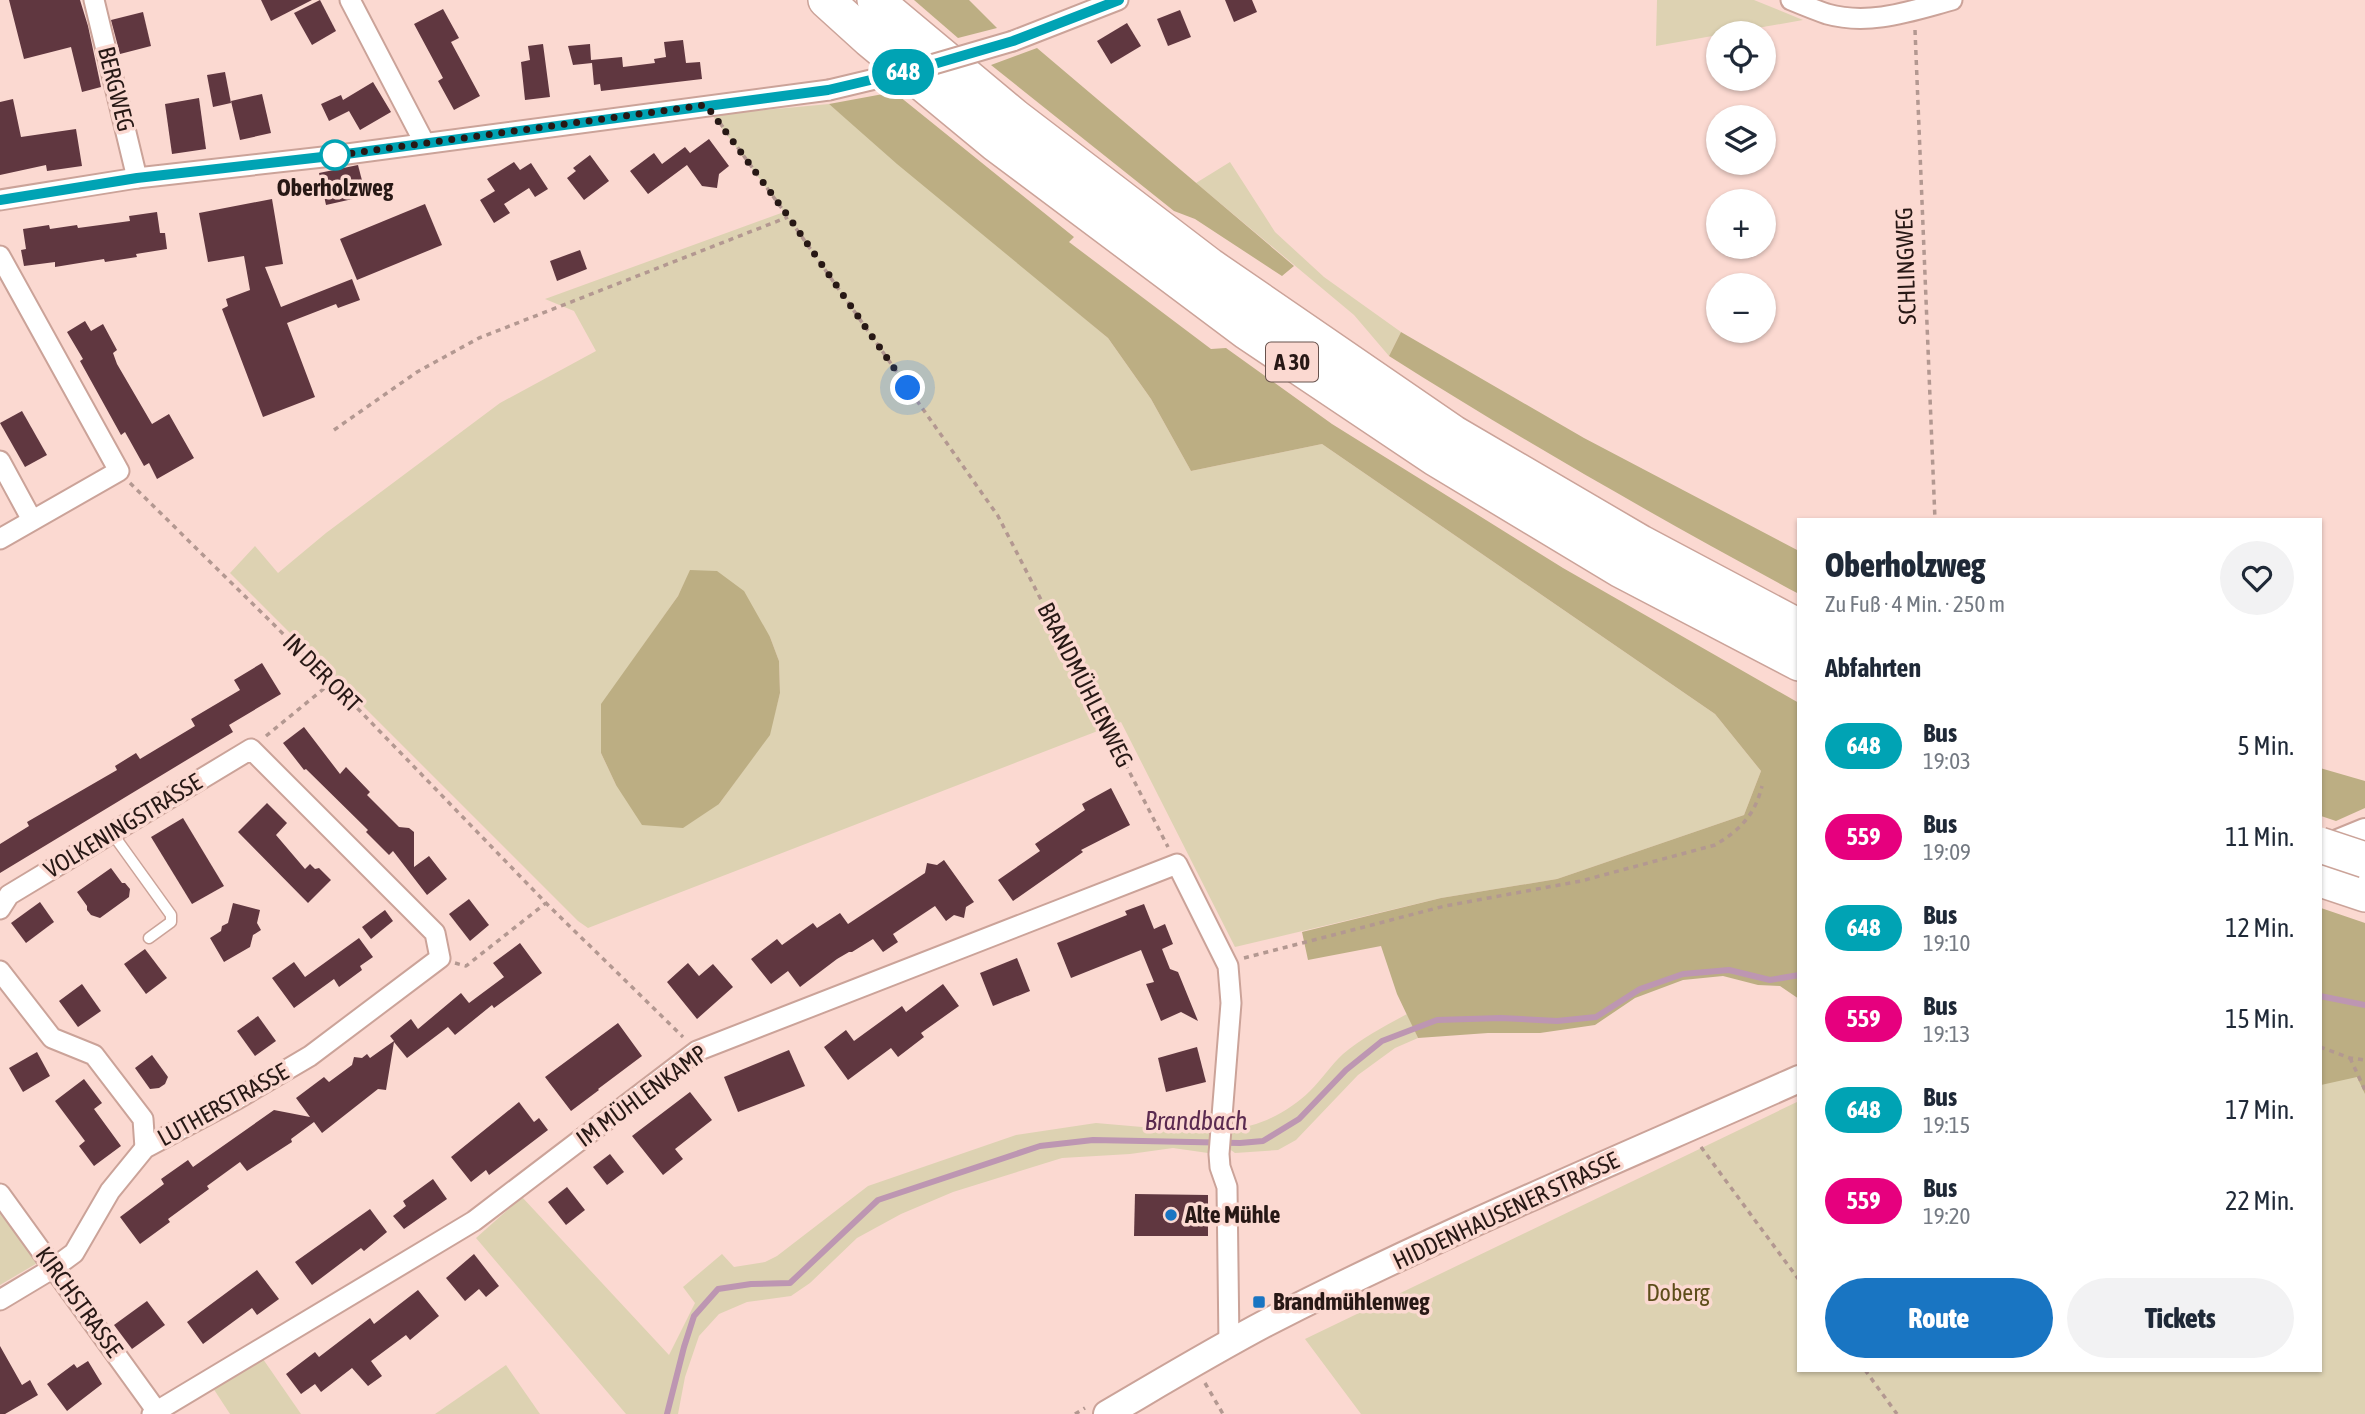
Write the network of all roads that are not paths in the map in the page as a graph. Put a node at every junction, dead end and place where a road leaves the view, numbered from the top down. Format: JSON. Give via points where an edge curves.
{"nodes":[{"id":1,"x":94,"y":0,"type":"edge"},
{"id":2,"x":349,"y":0,"type":"edge"},
{"id":3,"x":826,"y":0,"type":"edge"},
{"id":4,"x":875,"y":0,"type":"edge"},
{"id":5,"x":1118,"y":0,"type":"edge"},
{"id":6,"x":1791,"y":0,"type":"edge"},
{"id":7,"x":1952,"y":0,"type":"edge"},
{"id":8,"x":424,"y":142,"type":"junction"},
{"id":9,"x":137,"y":178,"type":"junction"},
{"id":10,"x":0,"y":200,"type":"edge"},
{"id":11,"x":0,"y":256,"type":"edge"},
{"id":12,"x":0,"y":461,"type":"edge"},
{"id":13,"x":32,"y":520,"type":"junction"},
{"id":14,"x":0,"y":539,"type":"edge"},
{"id":15,"x":1797,"y":625,"type":"edge"},
{"id":16,"x":1797,"y":662,"type":"edge"},
{"id":17,"x":2365,"y":832,"type":"edge"},
{"id":18,"x":112,"y":833,"type":"junction"},
{"id":19,"x":2322,"y":847,"type":"edge"},
{"id":20,"x":2322,"y":849,"type":"edge"},
{"id":21,"x":2365,"y":860,"type":"edge"},
{"id":22,"x":2322,"y":880,"type":"edge"},
{"id":23,"x":2365,"y":894,"type":"edge"},
{"id":24,"x":0,"y":909,"type":"edge"},
{"id":25,"x":149,"y":938,"type":"dead end"},
{"id":26,"x":440,"y":958,"type":"joint"},
{"id":27,"x":0,"y":971,"type":"edge"},
{"id":28,"x":1797,"y":1080,"type":"edge"},
{"id":29,"x":145,"y":1148,"type":"junction"},
{"id":30,"x":0,"y":1194,"type":"edge"},
{"id":31,"x":55,"y":1268,"type":"junction"},
{"id":32,"x":0,"y":1300,"type":"edge"},
{"id":33,"x":1229,"y":1344,"type":"junction"},
{"id":34,"x":154,"y":1412,"type":"edge"},
{"id":35,"x":1107,"y":1414,"type":"edge"}],
"edges":[{"from":1,"to":9,"type":"street","name":"BERGWEG"},
{"from":2,"to":8,"type":"street"},
{"from":3,"to":16,"type":"highway","number":"A 30","via":[[996,144],[1247,332],[1435,458],[1610,564]]},
{"from":4,"to":15,"type":"highway","number":"A 30","via":[[1015,117],[1188,249],[1368,376],[1453,433],[1641,543]]},
{"from":5,"to":8,"type":"street","bridge":true,"via":[[1013,41],[828,90]]},
{"from":6,"to":7,"type":"street","via":[[1853,19],[1879,19]]},
{"from":8,"to":9,"type":"street"},
{"from":9,"to":10,"type":"street"},
{"from":11,"to":13,"type":"street","via":[[119,471]]},
{"from":12,"to":13,"type":"street"},
{"from":13,"to":14,"type":"street"},
{"from":17,"to":19,"type":"street"},
{"from":18,"to":24,"type":"street","name":"VOLKENINGSTRASSE","via":[[9,895]]},
{"from":18,"to":25,"type":"lane","via":[[171,915],[171,922]]},
{"from":18,"to":26,"type":"street","name":"VOLKENINGSTRASSE","via":[[251,749],[435,933]]},
{"from":20,"to":21,"type":"highway","bridge":true},
{"from":22,"to":23,"type":"highway"},
{"from":26,"to":29,"type":"street","name":"LUTHERSTRASSE","via":[[310,1056]]},
{"from":27,"to":29,"type":"street","via":[[52,1038],[94,1055],[142,1119]]},
{"from":28,"to":33,"type":"street","name":"HIDDENHAUSENER STRASSE","via":[[1455,1232]]},
{"from":29,"to":31,"type":"street","name":"LUTHERSTRASSE","via":[[110,1191],[74,1253]]},
{"from":30,"to":31,"type":"street","name":"KIRCHSTRASSE"},
{"from":31,"to":32,"type":"street","name":"LUTHERSTRASSE"},
{"from":31,"to":34,"type":"street","name":"KIRCHSTRASSE"},
{"from":33,"to":34,"type":"street","name":"IM MÜHLENKAMP","via":[[1227,1187],[1219,1154],[1231,1003],[1228,966],[1177,864],[697,1051],[474,1222]]},
{"from":33,"to":35,"type":"street","name":"HIDDENHAUSENER STRASSE"}]}
